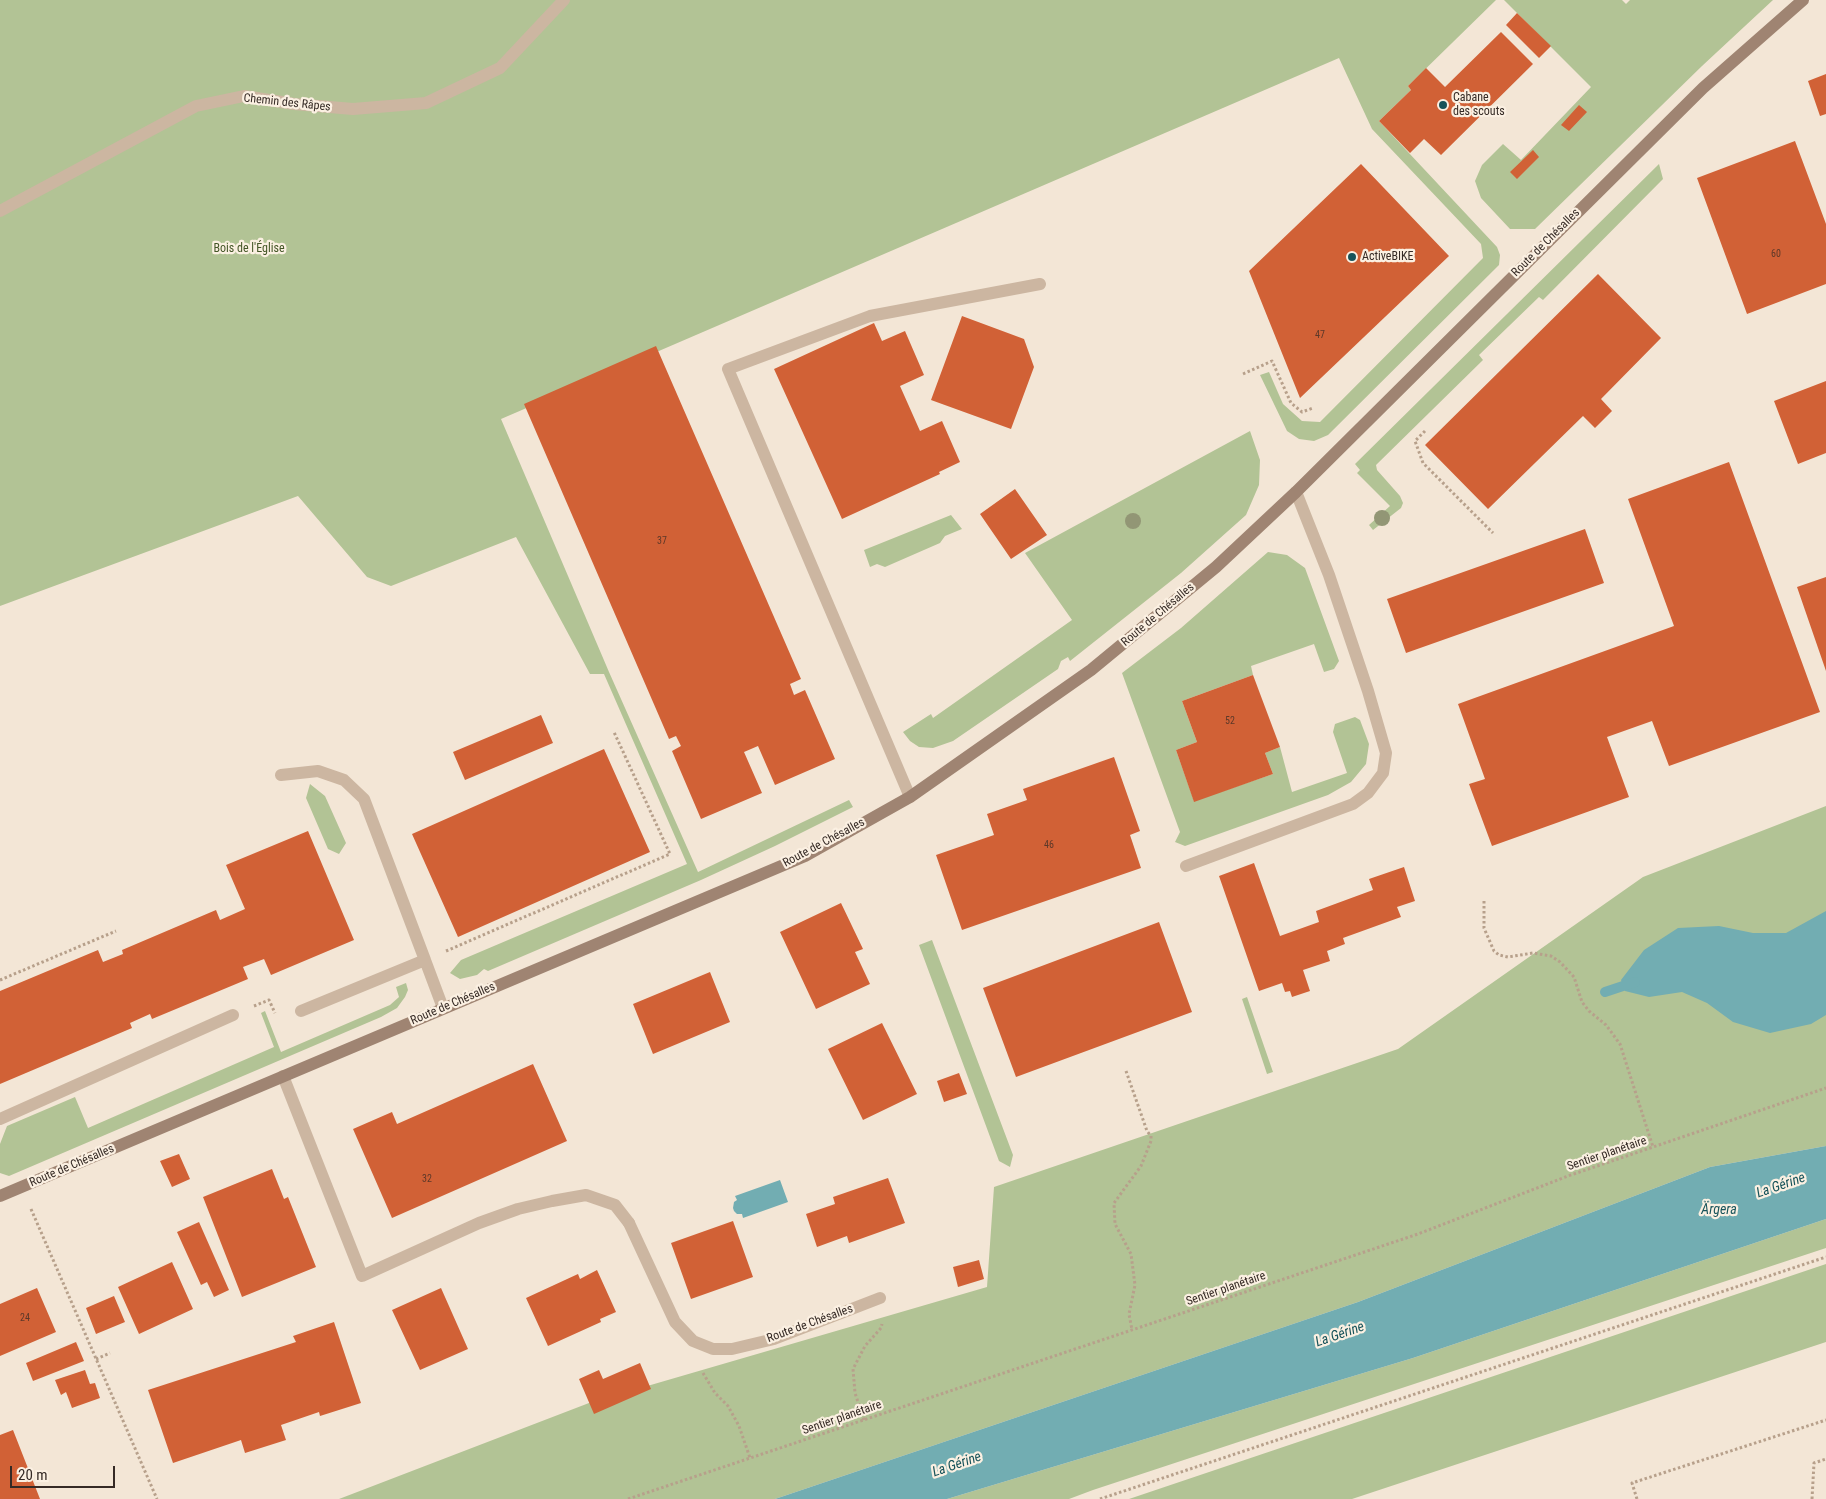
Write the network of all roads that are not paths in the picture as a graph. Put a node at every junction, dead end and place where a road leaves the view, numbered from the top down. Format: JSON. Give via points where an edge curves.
{"nodes":[{"id":1,"x":564,"y":0,"type":"edge"},
{"id":2,"x":1803,"y":0,"type":"edge"},
{"id":3,"x":0,"y":210,"type":"edge"},
{"id":4,"x":1040,"y":284,"type":"dead end"},
{"id":5,"x":1296,"y":492,"type":"junction"},
{"id":6,"x":281,"y":775,"type":"dead end"},
{"id":7,"x":910,"y":797,"type":"junction"},
{"id":8,"x":1186,"y":866,"type":"dead end"},
{"id":9,"x":425,"y":960,"type":"junction"},
{"id":10,"x":443,"y":1008,"type":"junction"},
{"id":11,"x":301,"y":1011,"type":"dead end"},
{"id":12,"x":233,"y":1015,"type":"dead end"},
{"id":13,"x":283,"y":1076,"type":"junction"},
{"id":14,"x":0,"y":1119,"type":"edge"},
{"id":15,"x":0,"y":1196,"type":"edge"},
{"id":16,"x":880,"y":1298,"type":"road end"}],
"edges":[{"from":1,"to":3,"type":"street","name":"Chemin des Râpes","via":[[500,68],[426,103],[353,109],[244,96],[196,106]]},
{"from":2,"to":5,"type":"street","name":"Route de Chésalles","via":[[1703,88]]},
{"from":4,"to":7,"type":"street","via":[[870,316],[728,369]]},
{"from":5,"to":7,"type":"street","name":"Route de Chésalles","via":[[1216,567],[1092,670]]},
{"from":5,"to":8,"type":"street","via":[[1330,575],[1368,691],[1386,753],[1383,773],[1368,793],[1353,804]]},
{"from":6,"to":9,"type":"street","via":[[318,771],[344,780],[364,799]]},
{"from":7,"to":10,"type":"street","name":"Route de Chésalles","via":[[805,856]]},
{"from":9,"to":10,"type":"street"},
{"from":9,"to":11,"type":"street"},
{"from":10,"to":13,"type":"street","name":"Route de Chésalles"},
{"from":12,"to":14,"type":"street"},
{"from":13,"to":15,"type":"street","name":"Route de Chésalles"},
{"from":13,"to":16,"type":"street","name":"Route de Chésalles","via":[[362,1276],[479,1223],[518,1209],[586,1195],[615,1205],[629,1223],[675,1322],[693,1341],[713,1349],[732,1349],[766,1341]]}]}
